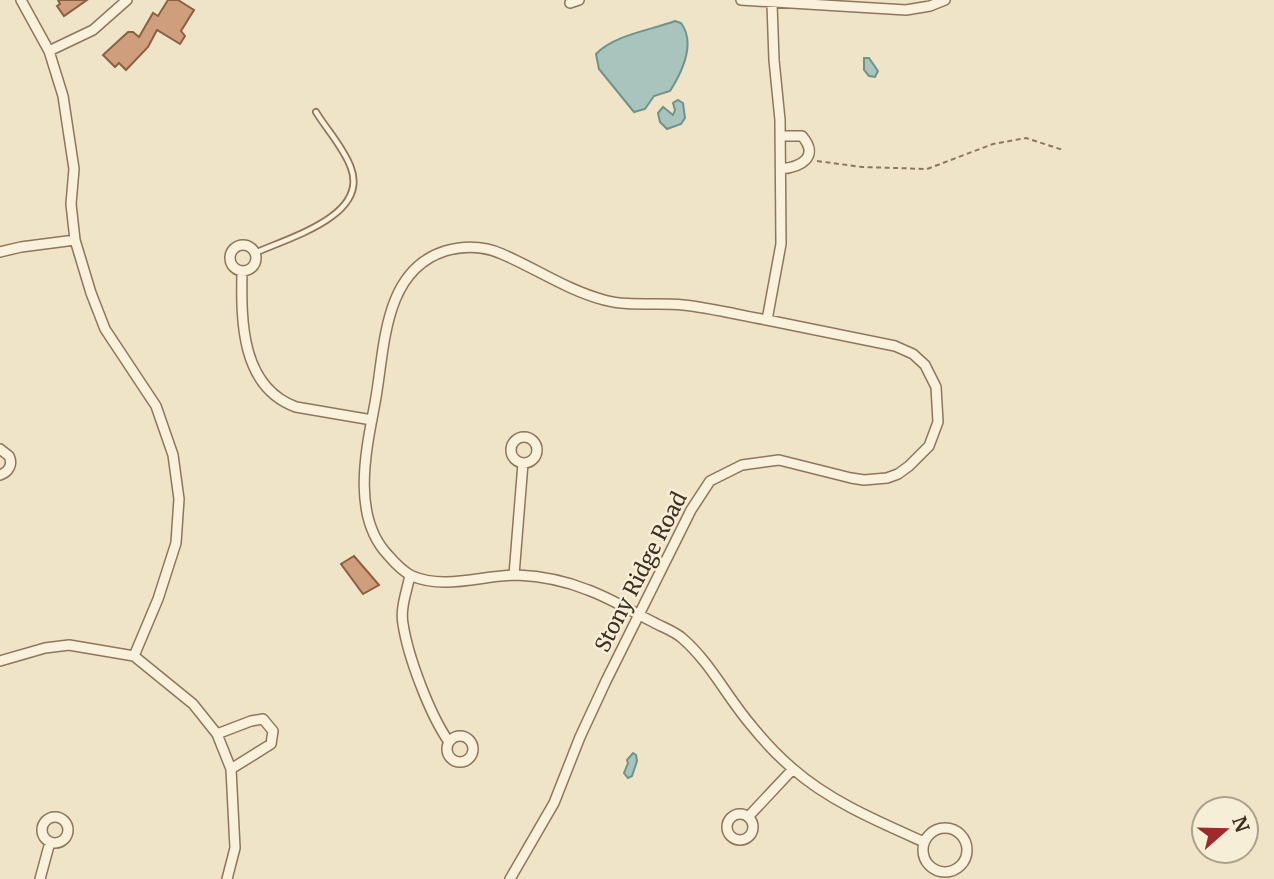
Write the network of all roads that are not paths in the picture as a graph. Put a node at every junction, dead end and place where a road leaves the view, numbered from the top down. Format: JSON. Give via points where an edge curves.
{"nodes":[{"id":1,"x":21,"y":0,"type":"edge"},
{"id":2,"x":127,"y":0,"type":"edge"},
{"id":3,"x":741,"y":0,"type":"edge"},
{"id":4,"x":945,"y":0,"type":"edge"},
{"id":5,"x":772,"y":4,"type":"junction"},
{"id":6,"x":49,"y":51,"type":"junction"},
{"id":7,"x":316,"y":112,"type":"dead end"},
{"id":8,"x":780,"y":135,"type":"junction"},
{"id":9,"x":781,"y":169,"type":"junction"},
{"id":10,"x":75,"y":240,"type":"junction"},
{"id":11,"x":0,"y":252,"type":"edge"},
{"id":12,"x":255,"y":253,"type":"junction"},
{"id":13,"x":242,"y":272,"type":"junction"},
{"id":14,"x":767,"y":320,"type":"junction"},
{"id":15,"x":372,"y":420,"type":"junction"},
{"id":16,"x":0,"y":449,"type":"edge"},
{"id":17,"x":523,"y":463,"type":"dead end"},
{"id":18,"x":0,"y":475,"type":"edge"},
{"id":19,"x":410,"y":575,"type":"junction"},
{"id":20,"x":514,"y":575,"type":"junction"},
{"id":21,"x":639,"y":615,"type":"junction"},
{"id":22,"x":134,"y":656,"type":"junction"},
{"id":23,"x":0,"y":661,"type":"edge"},
{"id":24,"x":217,"y":734,"type":"junction"},
{"id":25,"x":449,"y":742,"type":"dead end"},
{"id":26,"x":231,"y":769,"type":"junction"},
{"id":27,"x":793,"y":769,"type":"junction"},
{"id":28,"x":748,"y":817,"type":"dead end"},
{"id":29,"x":50,"y":842,"type":"dead end"},
{"id":30,"x":924,"y":842,"type":"junction"},
{"id":31,"x":40,"y":879,"type":"edge"},
{"id":32,"x":227,"y":879,"type":"edge"},
{"id":33,"x":510,"y":879,"type":"edge"}],
"edges":[{"from":1,"to":6,"type":"street"},
{"from":2,"to":6,"type":"street","via":[[93,30]]},
{"from":3,"to":5,"type":"street"},
{"from":4,"to":5,"type":"street","via":[[906,10]]},
{"from":5,"to":8,"type":"street"},
{"from":6,"to":10,"type":"street","via":[[69,131]]},
{"from":7,"to":12,"type":"lane","via":[[352,170],[351,198],[334,216]]},
{"from":8,"to":9,"type":"street"},
{"from":8,"to":9,"type":"street","via":[[802,136],[810,154],[797,166]]},
{"from":9,"to":14,"type":"street","via":[[781,244]]},
{"from":10,"to":11,"type":"street"},
{"from":10,"to":22,"type":"street","via":[[105,329],[156,406],[173,455],[179,499],[176,543]]},
{"from":12,"to":13,"type":"street","via":[[252,268]]},
{"from":12,"to":13,"type":"street","via":[[244,245],[232,251],[230,263]]},
{"from":13,"to":15,"type":"street","via":[[241,319],[250,355],[267,390],[285,404]]},
{"from":14,"to":15,"type":"street","name":"Stony Ridge Road","via":[[681,304],[608,301],[575,291],[499,252],[453,249],[431,256],[410,274],[394,298]]},
{"from":14,"to":21,"type":"street","name":"Stony Ridge Road","via":[[895,346],[913,354],[925,365],[936,387],[934,435],[909,466],[887,478],[851,478],[779,460],[742,465],[710,481]]},
{"from":15,"to":19,"type":"street","name":"Stony Ridge Road","via":[[367,447],[368,516],[374,537]]},
{"from":16,"to":18,"type":"street","via":[[11,464]]},
{"from":17,"to":20,"type":"street"},
{"from":19,"to":20,"type":"street","via":[[452,581]]},
{"from":19,"to":25,"type":"street","via":[[402,622],[437,724]]},
{"from":20,"to":21,"type":"street","via":[[587,589]]},
{"from":21,"to":27,"type":"street","via":[[680,636],[750,725]]},
{"from":21,"to":33,"type":"street","name":"Stony Ridge Road","via":[[554,803]]},
{"from":22,"to":23,"type":"street","via":[[69,646]]},
{"from":22,"to":24,"type":"street","via":[[193,704]]},
{"from":24,"to":26,"type":"street"},
{"from":24,"to":26,"type":"street","via":[[263,719],[273,731],[271,744]]},
{"from":26,"to":32,"type":"street","via":[[235,848]]},
{"from":27,"to":28,"type":"street"},
{"from":27,"to":30,"type":"street","via":[[829,794]]},
{"from":29,"to":31,"type":"street"},
{"from":30,"to":30,"type":"street","via":[[922,853],[935,870],[957,869],[966,858],[967,843],[951,828],[936,829]]}]}
